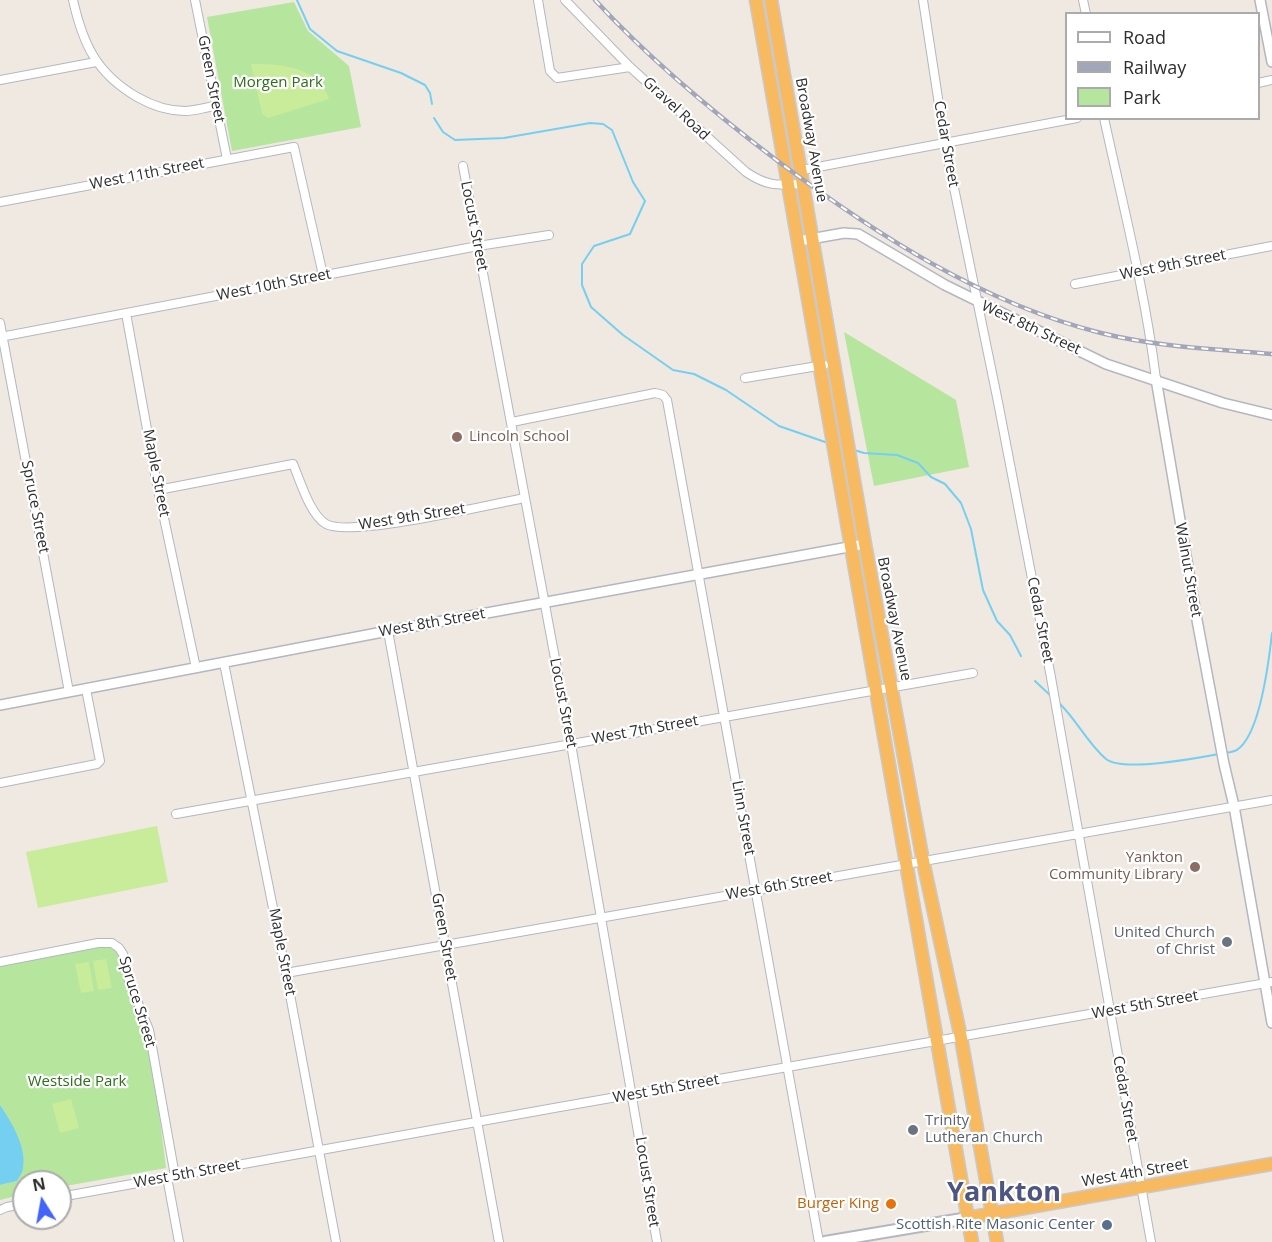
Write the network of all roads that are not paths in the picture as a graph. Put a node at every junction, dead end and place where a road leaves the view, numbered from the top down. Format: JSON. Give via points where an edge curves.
{"nodes":[{"id":1,"x":73,"y":0,"type":"edge"},
{"id":2,"x":195,"y":0,"type":"edge"},
{"id":3,"x":538,"y":0,"type":"edge"},
{"id":4,"x":565,"y":0,"type":"edge"},
{"id":5,"x":756,"y":0,"type":"edge"},
{"id":6,"x":771,"y":0,"type":"edge"},
{"id":7,"x":923,"y":0,"type":"edge"},
{"id":8,"x":1260,"y":0,"type":"edge"},
{"id":9,"x":96,"y":62,"type":"junction"},
{"id":10,"x":1272,"y":62,"type":"edge"},
{"id":11,"x":630,"y":67,"type":"junction"},
{"id":12,"x":0,"y":80,"type":"edge"},
{"id":13,"x":217,"y":106,"type":"junction"},
{"id":14,"x":1067,"y":120,"type":"edge"},
{"id":15,"x":1104,"y":120,"type":"edge"},
{"id":16,"x":945,"y":144,"type":"junction"},
{"id":17,"x":227,"y":159,"type":"junction"},
{"id":18,"x":463,"y":166,"type":"dead end"},
{"id":19,"x":801,"y":170,"type":"junction"},
{"id":20,"x":788,"y":184,"type":"junction"},
{"id":21,"x":803,"y":184,"type":"junction"},
{"id":22,"x":0,"y":202,"type":"edge"},
{"id":23,"x":549,"y":235,"type":"dead end"},
{"id":24,"x":813,"y":238,"type":"junction"},
{"id":25,"x":799,"y":241,"type":"junction"},
{"id":26,"x":478,"y":246,"type":"junction"},
{"id":27,"x":1272,"y":246,"type":"edge"},
{"id":28,"x":1138,"y":272,"type":"junction"},
{"id":29,"x":323,"y":275,"type":"junction"},
{"id":30,"x":1075,"y":284,"type":"dead end"},
{"id":31,"x":978,"y":303,"type":"junction"},
{"id":32,"x":126,"y":313,"type":"junction"},
{"id":33,"x":0,"y":323,"type":"edge"},
{"id":34,"x":1,"y":337,"type":"edge"},
{"id":35,"x":834,"y":363,"type":"junction"},
{"id":36,"x":819,"y":365,"type":"junction"},
{"id":37,"x":746,"y":378,"type":"dead end"},
{"id":38,"x":1156,"y":379,"type":"junction"},
{"id":39,"x":1272,"y":415,"type":"edge"},
{"id":40,"x":512,"y":422,"type":"junction"},
{"id":41,"x":158,"y":490,"type":"junction"},
{"id":42,"x":525,"y":498,"type":"junction"},
{"id":43,"x":865,"y":544,"type":"junction"},
{"id":44,"x":850,"y":547,"type":"junction"},
{"id":45,"x":699,"y":575,"type":"junction"},
{"id":46,"x":544,"y":603,"type":"junction"},
{"id":47,"x":388,"y":631,"type":"junction"},
{"id":48,"x":224,"y":663,"type":"junction"},
{"id":49,"x":196,"y":668,"type":"junction"},
{"id":50,"x":973,"y":673,"type":"dead end"},
{"id":51,"x":891,"y":686,"type":"junction"},
{"id":52,"x":86,"y":689,"type":"junction"},
{"id":53,"x":876,"y":689,"type":"junction"},
{"id":54,"x":69,"y":692,"type":"junction"},
{"id":55,"x":0,"y":705,"type":"edge"},
{"id":56,"x":725,"y":716,"type":"junction"},
{"id":57,"x":571,"y":744,"type":"junction"},
{"id":58,"x":415,"y":771,"type":"junction"},
{"id":59,"x":0,"y":783,"type":"edge"},
{"id":60,"x":251,"y":799,"type":"junction"},
{"id":61,"x":1272,"y":800,"type":"edge"},
{"id":62,"x":1234,"y":806,"type":"junction"},
{"id":63,"x":176,"y":814,"type":"dead end"},
{"id":64,"x":1078,"y":834,"type":"junction"},
{"id":65,"x":923,"y":861,"type":"junction"},
{"id":66,"x":907,"y":864,"type":"junction"},
{"id":67,"x":756,"y":891,"type":"junction"},
{"id":68,"x":602,"y":918,"type":"junction"},
{"id":69,"x":445,"y":945,"type":"junction"},
{"id":70,"x":0,"y":962,"type":"edge"},
{"id":71,"x":286,"y":973,"type":"junction"},
{"id":72,"x":1268,"y":983,"type":"edge"},
{"id":73,"x":1109,"y":1011,"type":"junction"},
{"id":74,"x":1272,"y":1023,"type":"edge"},
{"id":75,"x":961,"y":1038,"type":"junction"},
{"id":76,"x":939,"y":1042,"type":"junction"},
{"id":77,"x":788,"y":1068,"type":"junction"},
{"id":78,"x":633,"y":1094,"type":"junction"},
{"id":79,"x":477,"y":1122,"type":"junction"},
{"id":80,"x":320,"y":1151,"type":"junction"},
{"id":81,"x":1272,"y":1164,"type":"edge"},
{"id":82,"x":171,"y":1177,"type":"junction"},
{"id":83,"x":1141,"y":1187,"type":"junction"},
{"id":84,"x":72,"y":1195,"type":"edge"},
{"id":85,"x":992,"y":1214,"type":"junction"},
{"id":86,"x":968,"y":1218,"type":"junction"},
{"id":87,"x":179,"y":1242,"type":"edge"},
{"id":88,"x":336,"y":1242,"type":"edge"},
{"id":89,"x":499,"y":1242,"type":"edge"},
{"id":90,"x":657,"y":1242,"type":"edge"},
{"id":91,"x":819,"y":1242,"type":"edge"},
{"id":92,"x":825,"y":1242,"type":"edge"},
{"id":93,"x":972,"y":1242,"type":"edge"},
{"id":94,"x":997,"y":1242,"type":"edge"},
{"id":95,"x":1151,"y":1242,"type":"edge"}],
"edges":[{"from":1,"to":9,"type":"street","via":[[82,34]]},
{"from":2,"to":13,"type":"street","name":"Green Street"},
{"from":3,"to":11,"type":"street","via":[[553,75],[561,79]]},
{"from":4,"to":11,"type":"street","name":"Gravel Road"},
{"from":5,"to":20,"type":"highway","name":"Broadway Avenue"},
{"from":6,"to":19,"type":"highway","name":"Broadway Avenue"},
{"from":7,"to":16,"type":"street","name":"Cedar Street"},
{"from":8,"to":10,"type":"street"},
{"from":9,"to":12,"type":"street"},
{"from":9,"to":13,"type":"street","via":[[118,86],[157,106],[186,111]]},
{"from":11,"to":20,"type":"street","name":"Gravel Road","via":[[746,172],[766,184]]},
{"from":13,"to":17,"type":"street","name":"Green Street"},
{"from":14,"to":16,"type":"street"},
{"from":15,"to":28,"type":"street","name":"Walnut Street"},
{"from":16,"to":19,"type":"street"},
{"from":16,"to":31,"type":"street","name":"Cedar Street"},
{"from":17,"to":22,"type":"street","name":"West 11th Street"},
{"from":17,"to":29,"type":"street","name":"West 11th Street","via":[[294,147]]},
{"from":18,"to":26,"type":"street","name":"Locust Street"},
{"from":19,"to":21,"type":"highway","name":"Broadway Avenue"},
{"from":20,"to":21,"type":"street","name":"Gravel Road"},
{"from":20,"to":25,"type":"highway","name":"Broadway Avenue"},
{"from":21,"to":24,"type":"highway","name":"Broadway Avenue"},
{"from":23,"to":26,"type":"street","name":"West 10th Street"},
{"from":24,"to":25,"type":"street","name":"West 8th Street"},
{"from":24,"to":31,"type":"street","name":"West 8th Street","via":[[858,234]]},
{"from":24,"to":35,"type":"highway","name":"Broadway Avenue"},
{"from":25,"to":36,"type":"highway","name":"Broadway Avenue"},
{"from":26,"to":29,"type":"street","name":"West 10th Street"},
{"from":26,"to":40,"type":"street","name":"Locust Street"},
{"from":27,"to":28,"type":"street","name":"West 9th Street"},
{"from":28,"to":30,"type":"street","name":"West 9th Street"},
{"from":28,"to":38,"type":"street","name":"Walnut Street"},
{"from":29,"to":32,"type":"street","name":"West 10th Street"},
{"from":31,"to":38,"type":"street","name":"West 8th Street","via":[[1106,364]]},
{"from":31,"to":64,"type":"street","name":"Cedar Street"},
{"from":32,"to":34,"type":"street","name":"West 10th Street"},
{"from":32,"to":41,"type":"street","name":"Maple Street"},
{"from":33,"to":34,"type":"street","name":"Spruce Street"},
{"from":34,"to":54,"type":"street","name":"Spruce Street"},
{"from":35,"to":36,"type":"street"},
{"from":35,"to":43,"type":"highway","name":"Broadway Avenue"},
{"from":36,"to":37,"type":"street"},
{"from":36,"to":44,"type":"highway","name":"Broadway Avenue"},
{"from":38,"to":39,"type":"street","name":"West 8th Street","via":[[1223,403]]},
{"from":38,"to":62,"type":"street","name":"Walnut Street","via":[[1217,731]]},
{"from":40,"to":42,"type":"street","name":"Locust Street"},
{"from":40,"to":45,"type":"street","name":"Linn Street","via":[[655,393],[663,395],[667,399]]},
{"from":41,"to":42,"type":"street","name":"West 9th Street","via":[[293,464],[312,508],[325,523],[339,527],[368,527]]},
{"from":41,"to":49,"type":"street","name":"Maple Street"},
{"from":42,"to":46,"type":"street","name":"Locust Street"},
{"from":43,"to":44,"type":"street","name":"West 8th Street"},
{"from":43,"to":51,"type":"highway","name":"Broadway Avenue"},
{"from":44,"to":45,"type":"street","name":"West 8th Street"},
{"from":44,"to":53,"type":"highway","name":"Broadway Avenue"},
{"from":45,"to":46,"type":"street","name":"West 8th Street"},
{"from":45,"to":56,"type":"street","name":"Linn Street"},
{"from":46,"to":47,"type":"street","name":"West 8th Street"},
{"from":46,"to":57,"type":"street","name":"Locust Street"},
{"from":47,"to":48,"type":"street","name":"West 8th Street"},
{"from":47,"to":58,"type":"street","name":"Green Street"},
{"from":48,"to":49,"type":"street","name":"West 8th Street"},
{"from":48,"to":60,"type":"street","name":"Maple Street"},
{"from":49,"to":52,"type":"street","name":"West 8th Street"},
{"from":50,"to":51,"type":"street","name":"West 7th Street"},
{"from":51,"to":53,"type":"street","name":"West 7th Street"},
{"from":51,"to":65,"type":"highway","name":"Broadway Avenue"},
{"from":52,"to":54,"type":"street","name":"West 8th Street"},
{"from":52,"to":59,"type":"street","via":[[100,761]]},
{"from":53,"to":56,"type":"street","name":"West 7th Street"},
{"from":53,"to":66,"type":"highway","name":"Broadway Avenue"},
{"from":54,"to":55,"type":"street","name":"West 8th Street"},
{"from":56,"to":57,"type":"street","name":"West 7th Street"},
{"from":56,"to":67,"type":"street","name":"Linn Street"},
{"from":57,"to":58,"type":"street","name":"West 7th Street"},
{"from":57,"to":68,"type":"street","name":"Locust Street"},
{"from":58,"to":60,"type":"street","name":"West 7th Street"},
{"from":58,"to":69,"type":"street","name":"Green Street"},
{"from":60,"to":63,"type":"street","name":"West 7th Street"},
{"from":60,"to":71,"type":"street","name":"Maple Street"},
{"from":61,"to":62,"type":"street","name":"West 6th Street"},
{"from":62,"to":64,"type":"street","name":"West 6th Street"},
{"from":62,"to":72,"type":"street","name":"Walnut Street"},
{"from":64,"to":65,"type":"street","name":"West 6th Street"},
{"from":64,"to":73,"type":"street","name":"Cedar Street"},
{"from":65,"to":66,"type":"street","name":"West 6th Street"},
{"from":65,"to":75,"type":"highway","name":"Broadway Avenue"},
{"from":66,"to":67,"type":"street","name":"West 6th Street"},
{"from":66,"to":76,"type":"highway","name":"Broadway Avenue"},
{"from":67,"to":68,"type":"street","name":"West 6th Street"},
{"from":67,"to":77,"type":"street","name":"Linn Street"},
{"from":68,"to":69,"type":"street","name":"West 6th Street"},
{"from":68,"to":78,"type":"street","name":"Locust Street"},
{"from":69,"to":71,"type":"street","name":"West 6th Street"},
{"from":69,"to":79,"type":"street","name":"Green Street"},
{"from":70,"to":82,"type":"street","name":"Spruce Street","via":[[98,943],[112,943],[119,948],[149,1029]]},
{"from":71,"to":80,"type":"street","name":"Maple Street"},
{"from":72,"to":73,"type":"street","name":"West 5th Street"},
{"from":72,"to":74,"type":"street","name":"Walnut Street"},
{"from":73,"to":75,"type":"street","name":"West 5th Street"},
{"from":73,"to":83,"type":"street","name":"Cedar Street"},
{"from":75,"to":76,"type":"street","name":"West 5th Street"},
{"from":75,"to":85,"type":"highway","name":"Broadway Avenue"},
{"from":76,"to":77,"type":"street","name":"West 5th Street"},
{"from":76,"to":86,"type":"highway","name":"Broadway Avenue"},
{"from":77,"to":78,"type":"street","name":"West 5th Street"},
{"from":77,"to":91,"type":"street","name":"Linn Street"},
{"from":78,"to":79,"type":"street","name":"West 5th Street"},
{"from":78,"to":90,"type":"street","name":"Locust Street"},
{"from":79,"to":80,"type":"street","name":"West 5th Street"},
{"from":79,"to":89,"type":"street","name":"Green Street"},
{"from":80,"to":82,"type":"street","name":"West 5th Street"},
{"from":80,"to":88,"type":"street","name":"Maple Street"},
{"from":81,"to":83,"type":"highway","name":"West 4th Street"},
{"from":82,"to":84,"type":"street","name":"West 5th Street"},
{"from":82,"to":87,"type":"street","name":"Spruce Street"},
{"from":83,"to":85,"type":"highway","name":"West 4th Street"},
{"from":83,"to":95,"type":"street","name":"Cedar Street"},
{"from":85,"to":86,"type":"highway","name":"West 4th Street"},
{"from":85,"to":94,"type":"highway","name":"Broadway Avenue"},
{"from":86,"to":92,"type":"main road","name":"West 4th Street"},
{"from":86,"to":93,"type":"highway","name":"Broadway Avenue"}]}
